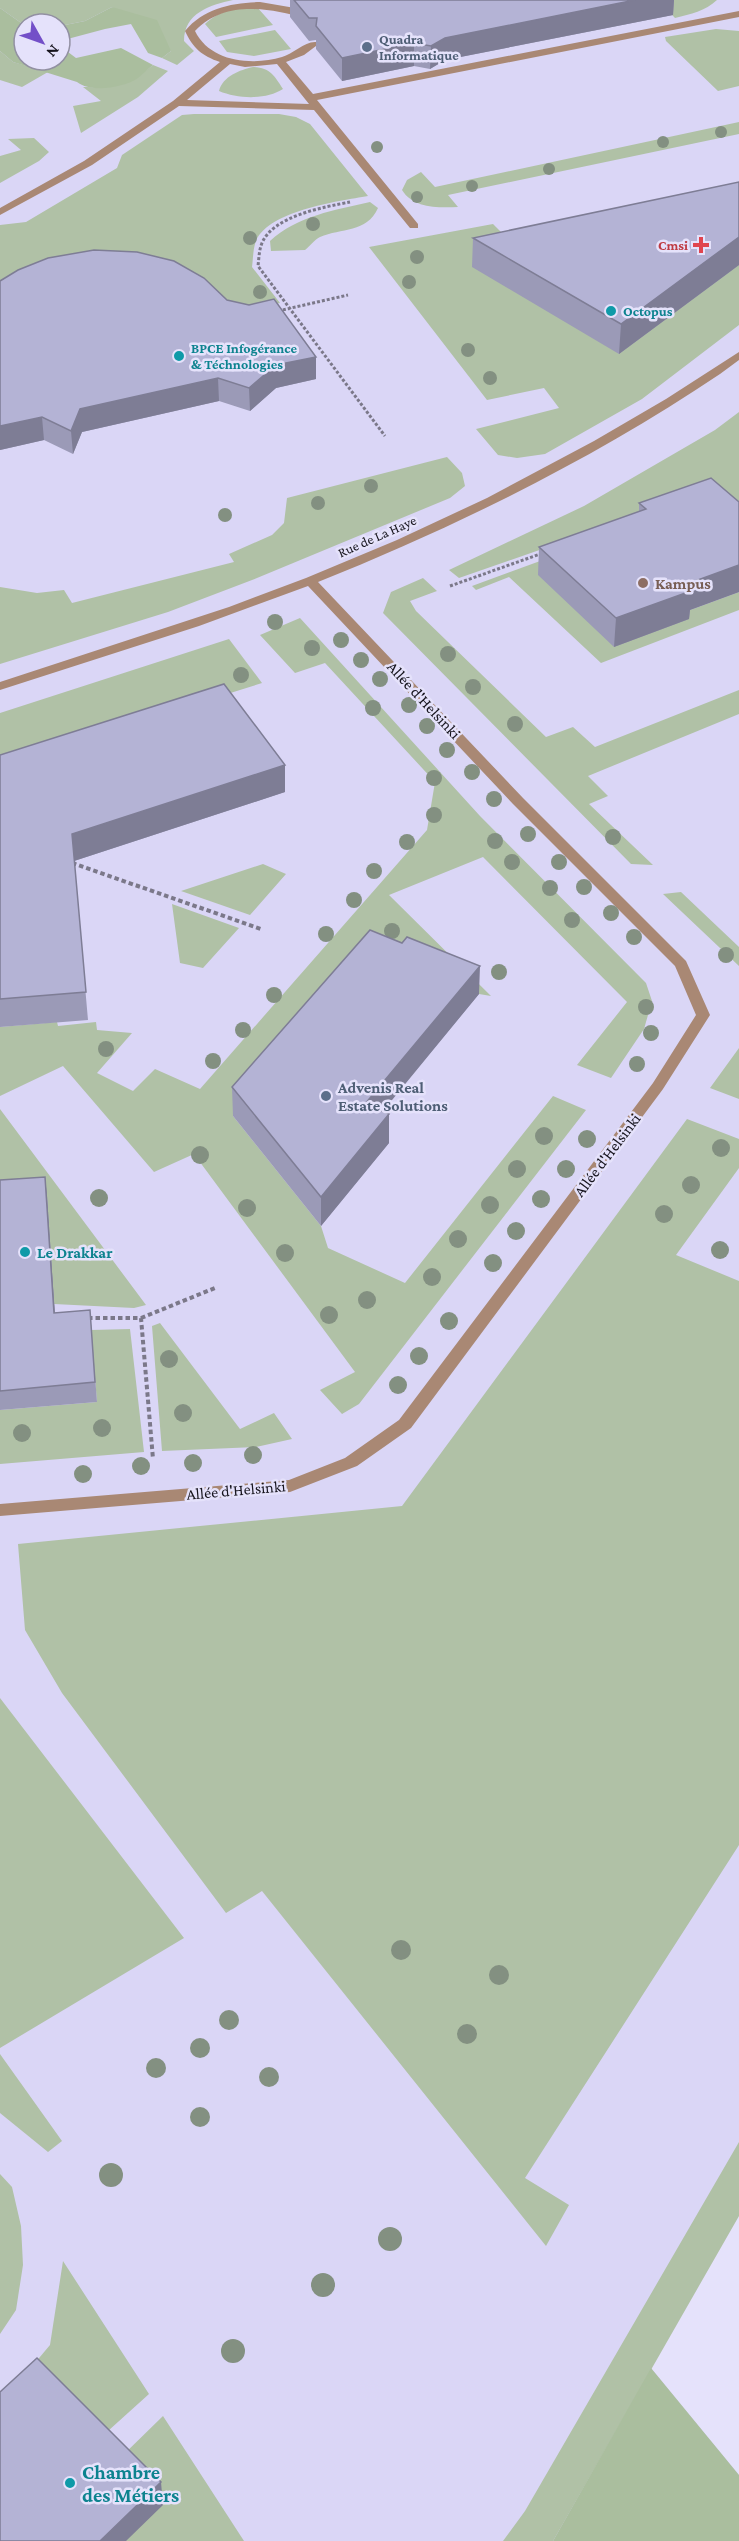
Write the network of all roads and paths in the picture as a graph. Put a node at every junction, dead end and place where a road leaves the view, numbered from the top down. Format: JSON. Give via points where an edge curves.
{"nodes":[{"id":1,"x":739,"y":14,"type":"edge"},
{"id":2,"x":305,"y":15,"type":"edge"},
{"id":3,"x":312,"y":44,"type":"edge"},
{"id":4,"x":280,"y":61,"type":"junction"},
{"id":5,"x":228,"y":62,"type":"junction"},
{"id":6,"x":310,"y":98,"type":"junction"},
{"id":7,"x":177,"y":103,"type":"junction"},
{"id":8,"x":317,"y":107,"type":"junction"},
{"id":9,"x":389,"y":195,"type":"junction"},
{"id":10,"x":0,"y":212,"type":"edge"},
{"id":11,"x":414,"y":226,"type":"dead end"},
{"id":12,"x":348,"y":295,"type":"dead end"},
{"id":13,"x":289,"y":308,"type":"junction"},
{"id":14,"x":278,"y":311,"type":"edge"},
{"id":15,"x":739,"y":355,"type":"edge"},
{"id":16,"x":385,"y":436,"type":"dead end"},
{"id":17,"x":551,"y":550,"type":"edge"},
{"id":18,"x":310,"y":581,"type":"junction"},
{"id":19,"x":450,"y":586,"type":"dead end"},
{"id":20,"x":0,"y":686,"type":"edge"},
{"id":21,"x":69,"y":862,"type":"edge"},
{"id":22,"x":261,"y":929,"type":"dead end"},
{"id":23,"x":215,"y":1288,"type":"dead end"},
{"id":24,"x":82,"y":1318,"type":"edge"},
{"id":25,"x":141,"y":1318,"type":"junction"},
{"id":26,"x":155,"y":1459,"type":"dead end"},
{"id":27,"x":0,"y":1510,"type":"edge"}],
"edges":[{"from":1,"to":6,"type":"street"},
{"from":2,"to":5,"type":"street","via":[[281,5],[262,3],[242,3],[206,13],[195,21],[190,31],[192,41],[200,50]]},
{"from":3,"to":4,"type":"street"},
{"from":4,"to":5,"type":"street"},
{"from":4,"to":6,"type":"street"},
{"from":5,"to":7,"type":"street"},
{"from":6,"to":8,"type":"street"},
{"from":7,"to":8,"type":"street"},
{"from":7,"to":10,"type":"street","via":[[88,163]]},
{"from":8,"to":9,"type":"street"},
{"from":9,"to":11,"type":"street"},
{"from":9,"to":13,"type":"path","via":[[322,207],[279,224],[262,240],[258,266]]},
{"from":12,"to":13,"type":"path"},
{"from":13,"to":14,"type":"path"},
{"from":13,"to":16,"type":"path"},
{"from":15,"to":18,"type":"street","name":"Rue de La Haye","via":[[701,383],[577,456],[401,543]]},
{"from":17,"to":19,"type":"path"},
{"from":18,"to":20,"type":"street","name":"Rue de La Haye","via":[[144,641]]},
{"from":18,"to":27,"type":"street","name":"Allée d'Helsinki","via":[[518,801],[681,964],[703,1015],[652,1094],[405,1424],[351,1462],[290,1486]]},
{"from":21,"to":22,"type":"path"},
{"from":23,"to":25,"type":"path"},
{"from":24,"to":25,"type":"path"},
{"from":25,"to":26,"type":"path"}]}
